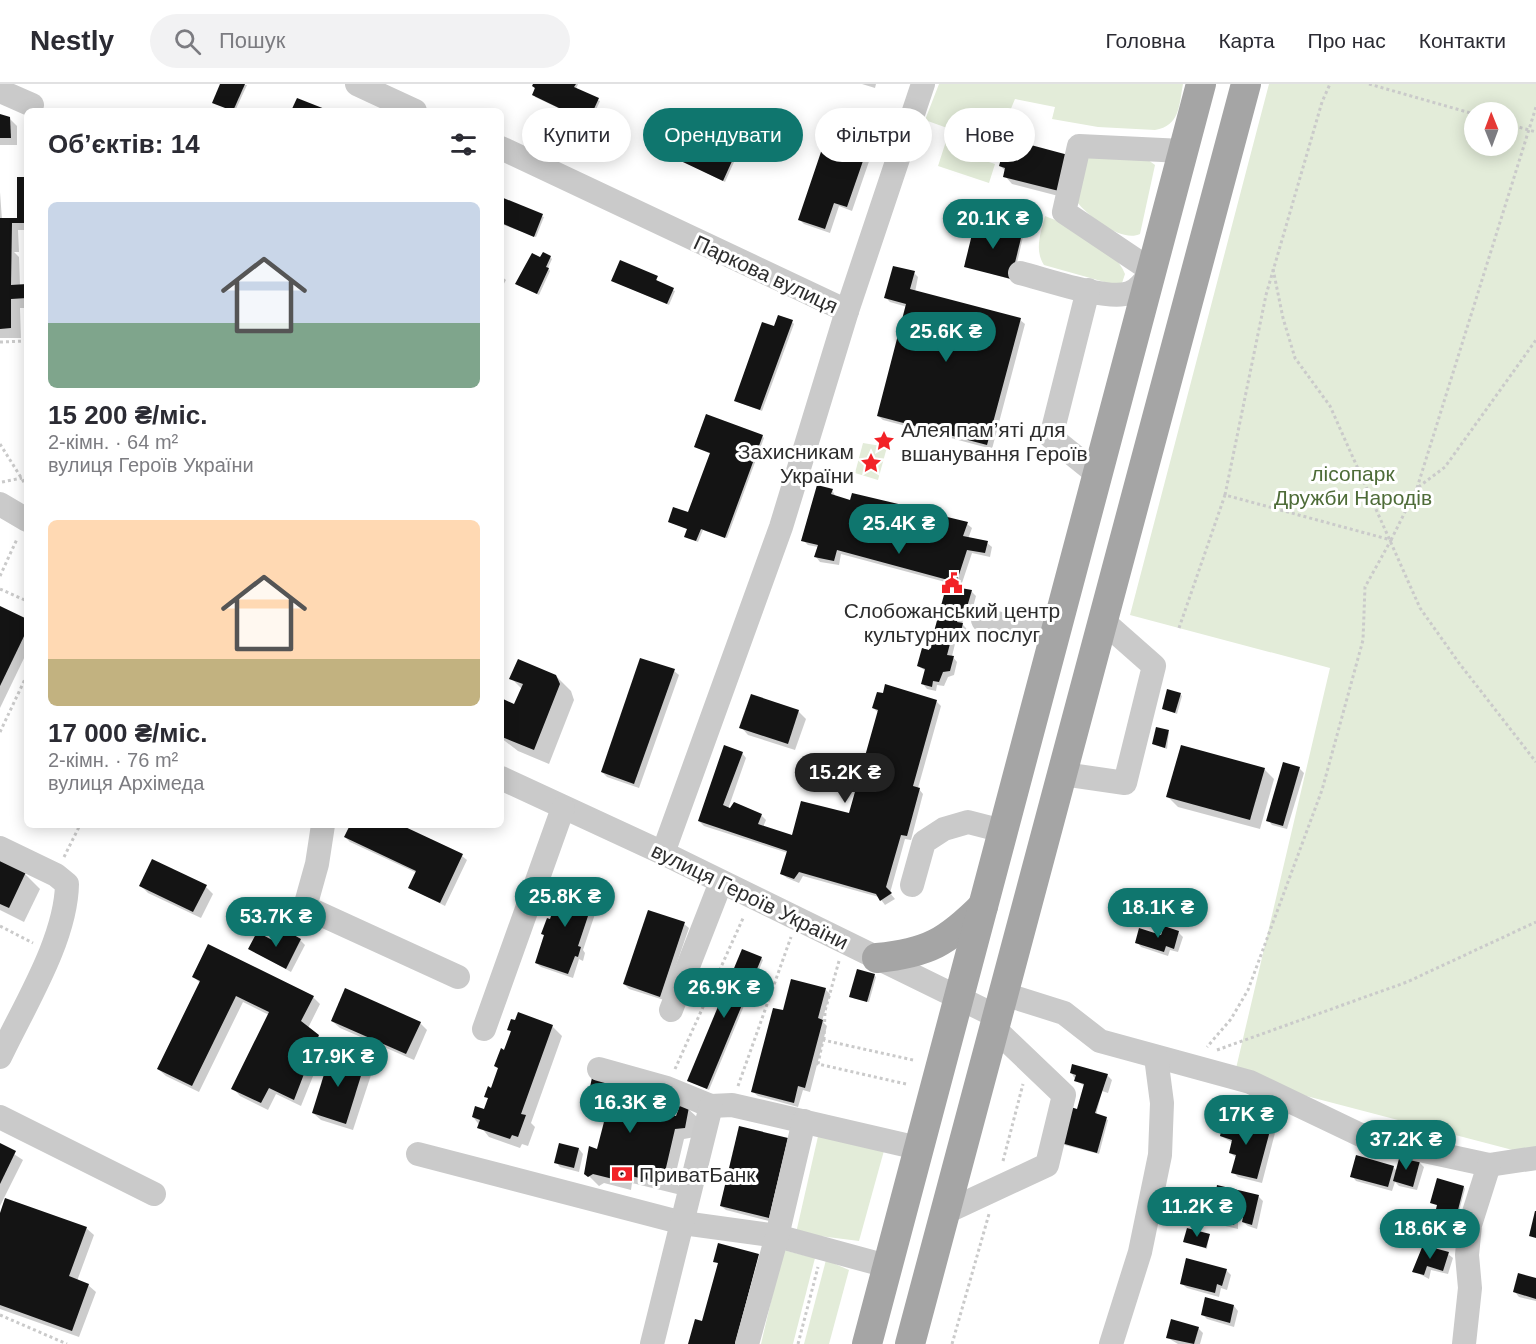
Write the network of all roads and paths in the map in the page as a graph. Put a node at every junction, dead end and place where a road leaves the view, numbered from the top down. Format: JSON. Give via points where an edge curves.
{"nodes":[{"id":1,"x":357,"y":84,"type":"edge"},
{"id":2,"x":363,"y":84,"type":"edge"},
{"id":3,"x":923,"y":84,"type":"edge"},
{"id":4,"x":1201,"y":84,"type":"edge"},
{"id":5,"x":1246,"y":84,"type":"edge"},
{"id":6,"x":1330,"y":84,"type":"edge"},
{"id":7,"x":1369,"y":84,"type":"edge"},
{"id":8,"x":0,"y":91,"type":"edge"},
{"id":9,"x":32,"y":105,"type":"dead end"},
{"id":10,"x":1536,"y":107,"type":"edge"},
{"id":11,"x":409,"y":108,"type":"edge"},
{"id":12,"x":415,"y":108,"type":"edge"},
{"id":13,"x":1464,"y":111,"type":"edge"},
{"id":14,"x":1518,"y":127,"type":"edge"},
{"id":15,"x":1529,"y":130,"type":"junction"},
{"id":16,"x":1536,"y":132,"type":"edge"},
{"id":17,"x":504,"y":151,"type":"edge"},
{"id":18,"x":1183,"y":151,"type":"junction"},
{"id":19,"x":1274,"y":269,"type":"junction"},
{"id":20,"x":1152,"y":271,"type":"junction"},
{"id":21,"x":1020,"y":273,"type":"dead end"},
{"id":22,"x":1088,"y":290,"type":"junction"},
{"id":23,"x":842,"y":309,"type":"junction"},
{"id":24,"x":1536,"y":340,"type":"edge"},
{"id":25,"x":24,"y":341,"type":"edge"},
{"id":26,"x":0,"y":342,"type":"edge"},
{"id":27,"x":0,"y":444,"type":"edge"},
{"id":28,"x":1097,"y":474,"type":"junction"},
{"id":29,"x":22,"y":478,"type":"junction"},
{"id":30,"x":0,"y":482,"type":"edge"},
{"id":31,"x":24,"y":482,"type":"edge"},
{"id":32,"x":1417,"y":488,"type":"junction"},
{"id":33,"x":1225,"y":495,"type":"junction"},
{"id":34,"x":0,"y":504,"type":"edge"},
{"id":35,"x":24,"y":519,"type":"edge"},
{"id":36,"x":24,"y":524,"type":"edge"},
{"id":37,"x":1391,"y":540,"type":"junction"},
{"id":38,"x":0,"y":576,"type":"edge"},
{"id":39,"x":0,"y":589,"type":"edge"},
{"id":40,"x":24,"y":600,"type":"edge"},
{"id":41,"x":983,"y":620,"type":"dead end"},
{"id":42,"x":1103,"y":621,"type":"junction"},
{"id":43,"x":1179,"y":628,"type":"dead end"},
{"id":44,"x":1054,"y":636,"type":"junction"},
{"id":45,"x":24,"y":681,"type":"edge"},
{"id":46,"x":0,"y":732,"type":"edge"},
{"id":47,"x":1536,"y":762,"type":"edge"},
{"id":48,"x":1063,"y":774,"type":"junction"},
{"id":49,"x":504,"y":779,"type":"edge"},
{"id":50,"x":563,"y":808,"type":"junction"},
{"id":51,"x":79,"y":828,"type":"edge"},
{"id":52,"x":323,"y":828,"type":"edge"},
{"id":53,"x":1003,"y":831,"type":"junction"},
{"id":54,"x":0,"y":848,"type":"edge"},
{"id":55,"x":663,"y":854,"type":"junction"},
{"id":56,"x":56,"y":875,"type":"junction"},
{"id":57,"x":721,"y":882,"type":"junction"},
{"id":58,"x":912,"y":885,"type":"dead end"},
{"id":59,"x":983,"y":906,"type":"junction"},
{"id":60,"x":749,"y":907,"type":"dead end"},
{"id":61,"x":1536,"y":922,"type":"edge"},
{"id":62,"x":0,"y":926,"type":"edge"},
{"id":63,"x":794,"y":927,"type":"dead end"},
{"id":64,"x":50,"y":951,"type":"junction"},
{"id":65,"x":841,"y":951,"type":"dead end"},
{"id":66,"x":877,"y":958,"type":"junction"},
{"id":67,"x":458,"y":977,"type":"dead end"},
{"id":68,"x":959,"y":998,"type":"junction"},
{"id":69,"x":671,"y":1010,"type":"dead end"},
{"id":70,"x":999,"y":1014,"type":"junction"},
{"id":71,"x":484,"y":1029,"type":"dead end"},
{"id":72,"x":824,"y":1040,"type":"junction"},
{"id":73,"x":0,"y":1057,"type":"edge"},
{"id":74,"x":1156,"y":1057,"type":"junction"},
{"id":75,"x":913,"y":1060,"type":"dead end"},
{"id":76,"x":1181,"y":1063,"type":"junction"},
{"id":77,"x":599,"y":1069,"type":"dead end"},
{"id":78,"x":906,"y":1084,"type":"dead end"},
{"id":79,"x":667,"y":1088,"type":"junction"},
{"id":80,"x":721,"y":1106,"type":"junction"},
{"id":81,"x":0,"y":1118,"type":"edge"},
{"id":82,"x":804,"y":1121,"type":"junction"},
{"id":83,"x":918,"y":1148,"type":"junction"},
{"id":84,"x":418,"y":1154,"type":"dead end"},
{"id":85,"x":1536,"y":1158,"type":"edge"},
{"id":86,"x":1489,"y":1165,"type":"junction"},
{"id":87,"x":154,"y":1194,"type":"dead end"},
{"id":88,"x":946,"y":1212,"type":"junction"},
{"id":89,"x":683,"y":1223,"type":"junction"},
{"id":90,"x":777,"y":1236,"type":"junction"},
{"id":91,"x":823,"y":1250,"type":"junction"},
{"id":92,"x":887,"y":1266,"type":"junction"},
{"id":93,"x":0,"y":1315,"type":"edge"},
{"id":94,"x":67,"y":1344,"type":"edge"},
{"id":95,"x":651,"y":1344,"type":"edge"},
{"id":96,"x":747,"y":1344,"type":"edge"},
{"id":97,"x":798,"y":1344,"type":"edge"},
{"id":98,"x":867,"y":1344,"type":"edge"},
{"id":99,"x":910,"y":1344,"type":"edge"},
{"id":100,"x":1111,"y":1344,"type":"edge"},
{"id":101,"x":1464,"y":1344,"type":"edge"}],
"edges":[{"from":1,"to":11,"type":"street"},
{"from":2,"to":12,"type":"street"},
{"from":3,"to":23,"type":"street"},
{"from":4,"to":18,"type":"main road"},
{"from":5,"to":42,"type":"main road"},
{"from":6,"to":19,"type":"path"},
{"from":7,"to":13,"type":"path"},
{"from":8,"to":9,"type":"street"},
{"from":10,"to":15,"type":"path"},
{"from":14,"to":15,"type":"path"},
{"from":15,"to":16,"type":"path"},
{"from":15,"to":32,"type":"path"},
{"from":17,"to":23,"type":"street","name":"Паркова вулиця"},
{"from":18,"to":20,"type":"main road"},
{"from":18,"to":20,"type":"street","via":[[1079,146],[1064,212]]},
{"from":19,"to":33,"type":"path"},
{"from":19,"to":37,"type":"path","via":[[1295,358],[1330,406]]},
{"from":20,"to":22,"type":"street","via":[[1130,293],[1112,296]]},
{"from":20,"to":28,"type":"main road"},
{"from":21,"to":22,"type":"street"},
{"from":22,"to":28,"type":"street","via":[[1051,437]]},
{"from":23,"to":55,"type":"street","via":[[781,527]]},
{"from":24,"to":32,"type":"path","via":[[1445,467]]},
{"from":25,"to":26,"type":"path"},
{"from":27,"to":29,"type":"path"},
{"from":28,"to":44,"type":"main road"},
{"from":29,"to":30,"type":"path"},
{"from":29,"to":31,"type":"path"},
{"from":32,"to":37,"type":"path"},
{"from":33,"to":37,"type":"path"},
{"from":33,"to":43,"type":"path"},
{"from":34,"to":35,"type":"street"},
{"from":36,"to":38,"type":"path"},
{"from":37,"to":47,"type":"path","via":[[1420,608]]},
{"from":37,"to":76,"type":"path","via":[[1365,588],[1363,640],[1322,789],[1248,990],[1231,1019],[1205,1050]]},
{"from":39,"to":40,"type":"path"},
{"from":41,"to":44,"type":"street"},
{"from":42,"to":48,"type":"main road"},
{"from":42,"to":48,"type":"street","via":[[1154,666],[1125,783]]},
{"from":44,"to":53,"type":"main road"},
{"from":45,"to":46,"type":"path"},
{"from":48,"to":70,"type":"main road"},
{"from":49,"to":50,"type":"street","name":"вулиця Героїв України"},
{"from":50,"to":55,"type":"street","name":"вулиця Героїв України"},
{"from":50,"to":71,"type":"street"},
{"from":51,"to":56,"type":"path"},
{"from":52,"to":67,"type":"street","via":[[305,907]]},
{"from":53,"to":58,"type":"street","via":[[968,822],[944,829],[924,842]]},
{"from":53,"to":59,"type":"main road"},
{"from":54,"to":56,"type":"street"},
{"from":55,"to":57,"type":"street","name":"вулиця Героїв України"},
{"from":56,"to":64,"type":"street","via":[[67,884],[67,904]]},
{"from":57,"to":66,"type":"street","name":"вулиця Героїв України"},
{"from":57,"to":69,"type":"street"},
{"from":59,"to":66,"type":"main road","via":[[932,947]]},
{"from":59,"to":68,"type":"main road"},
{"from":60,"to":79,"type":"path"},
{"from":61,"to":76,"type":"path","via":[[1407,982]]},
{"from":62,"to":64,"type":"path"},
{"from":63,"to":80,"type":"path"},
{"from":64,"to":73,"type":"street"},
{"from":65,"to":72,"type":"path","via":[[825,1011]]},
{"from":66,"to":68,"type":"street","name":"вулиця Героїв України"},
{"from":68,"to":70,"type":"street","name":"вулиця Героїв України"},
{"from":68,"to":83,"type":"main road"},
{"from":70,"to":74,"type":"street","via":[[1064,1013],[1100,1041]]},
{"from":70,"to":88,"type":"main road"},
{"from":70,"to":88,"type":"street","via":[[1064,1095],[1047,1165]]},
{"from":72,"to":75,"type":"path"},
{"from":72,"to":78,"type":"path","via":[[818,1065]]},
{"from":74,"to":76,"type":"street"},
{"from":74,"to":100,"type":"street","via":[[1162,1103],[1160,1155],[1140,1252]]},
{"from":76,"to":86,"type":"street","via":[[1250,1082],[1369,1139]]},
{"from":77,"to":79,"type":"street"},
{"from":79,"to":80,"type":"street"},
{"from":80,"to":82,"type":"street"},
{"from":80,"to":89,"type":"street"},
{"from":81,"to":87,"type":"street"},
{"from":82,"to":83,"type":"street"},
{"from":82,"to":90,"type":"street"},
{"from":83,"to":92,"type":"main road"},
{"from":84,"to":89,"type":"street"},
{"from":85,"to":86,"type":"street"},
{"from":86,"to":101,"type":"street","via":[[1470,1225],[1470,1288]]},
{"from":88,"to":99,"type":"main road"},
{"from":89,"to":90,"type":"street"},
{"from":89,"to":95,"type":"street"},
{"from":90,"to":91,"type":"street"},
{"from":90,"to":96,"type":"street"},
{"from":91,"to":92,"type":"street"},
{"from":91,"to":97,"type":"path"},
{"from":92,"to":98,"type":"main road"},
{"from":93,"to":94,"type":"path"}]}
